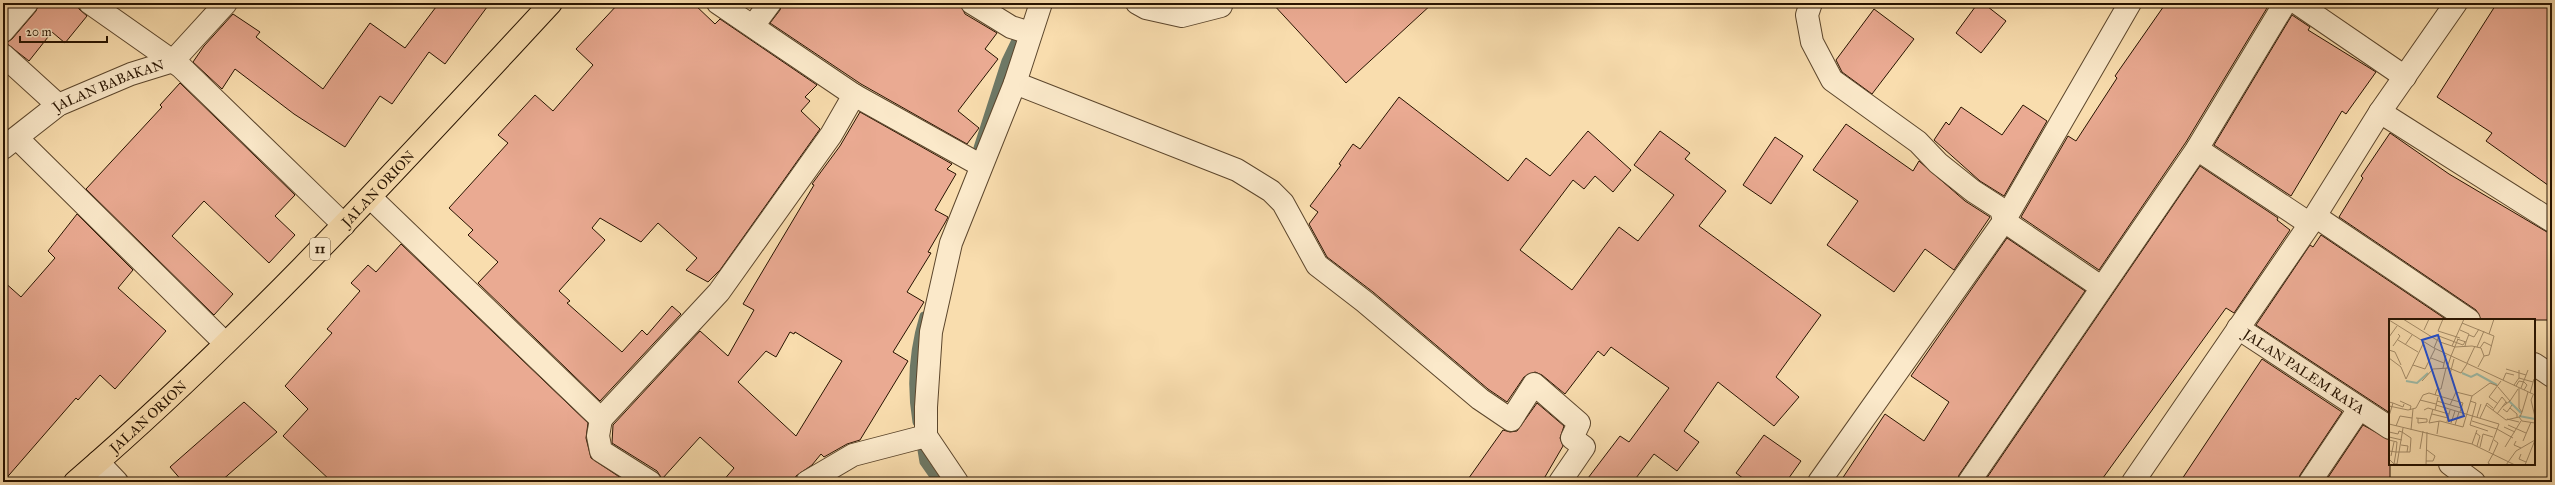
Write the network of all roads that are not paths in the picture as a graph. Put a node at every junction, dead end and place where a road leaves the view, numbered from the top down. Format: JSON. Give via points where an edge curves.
{"nodes":[{"id":1,"x":27,"y":3,"type":"edge"},
{"id":2,"x":90,"y":3,"type":"edge"},
{"id":3,"x":226,"y":3,"type":"edge"},
{"id":4,"x":551,"y":3,"type":"edge"},
{"id":5,"x":718,"y":3,"type":"edge"},
{"id":6,"x":770,"y":3,"type":"edge"},
{"id":7,"x":972,"y":3,"type":"edge"},
{"id":8,"x":1040,"y":3,"type":"edge"},
{"id":9,"x":1137,"y":3,"type":"edge"},
{"id":10,"x":1811,"y":3,"type":"edge"},
{"id":11,"x":2130,"y":3,"type":"edge"},
{"id":12,"x":2285,"y":3,"type":"edge"},
{"id":13,"x":2297,"y":3,"type":"edge"},
{"id":14,"x":2456,"y":3,"type":"edge"},
{"id":15,"x":1220,"y":6,"type":"dead end"},
{"id":16,"x":753,"y":26,"type":"junction"},
{"id":17,"x":3,"y":31,"type":"edge"},
{"id":18,"x":1022,"y":31,"type":"junction"},
{"id":19,"x":3,"y":55,"type":"edge"},
{"id":20,"x":182,"y":70,"type":"junction"},
{"id":21,"x":2405,"y":77,"type":"junction"},
{"id":22,"x":1015,"y":83,"type":"junction"},
{"id":23,"x":854,"y":95,"type":"junction"},
{"id":24,"x":58,"y":105,"type":"junction"},
{"id":25,"x":2380,"y":112,"type":"junction"},
{"id":26,"x":18,"y":144,"type":"edge"},
{"id":27,"x":2197,"y":149,"type":"junction"},
{"id":28,"x":974,"y":162,"type":"junction"},
{"id":29,"x":371,"y":198,"type":"junction"},
{"id":30,"x":2312,"y":220,"type":"junction"},
{"id":31,"x":2004,"y":221,"type":"junction"},
{"id":32,"x":2552,"y":221,"type":"edge"},
{"id":33,"x":344,"y":225,"type":"junction"},
{"id":34,"x":2101,"y":287,"type":"junction"},
{"id":35,"x":2467,"y":319,"type":"edge"},
{"id":36,"x":2238,"y":328,"type":"junction"},
{"id":37,"x":225,"y":343,"type":"junction"},
{"id":38,"x":2535,"y":365,"type":"edge"},
{"id":39,"x":2552,"y":376,"type":"edge"},
{"id":40,"x":2359,"y":409,"type":"junction"},
{"id":41,"x":601,"y":419,"type":"junction"},
{"id":42,"x":2389,"y":427,"type":"edge"},
{"id":43,"x":920,"y":438,"type":"junction"},
{"id":44,"x":98,"y":462,"type":"junction"},
{"id":45,"x":75,"y":482,"type":"edge"},
{"id":46,"x":117,"y":482,"type":"edge"},
{"id":47,"x":650,"y":482,"type":"edge"},
{"id":48,"x":807,"y":482,"type":"edge"},
{"id":49,"x":957,"y":482,"type":"edge"},
{"id":50,"x":1560,"y":482,"type":"edge"},
{"id":51,"x":1819,"y":482,"type":"edge"},
{"id":52,"x":1970,"y":482,"type":"edge"},
{"id":53,"x":2133,"y":482,"type":"edge"},
{"id":54,"x":2310,"y":482,"type":"edge"}],
"edges":[{"from":1,"to":17,"type":"street"},
{"from":2,"to":20,"type":"street"},
{"from":3,"to":20,"type":"street","name":"JALAN BABAKAN"},
{"from":4,"to":29,"type":"highway","name":"JALAN ORION","number":"11"},
{"from":5,"to":16,"type":"street"},
{"from":6,"to":16,"type":"street"},
{"from":7,"to":18,"type":"street"},
{"from":8,"to":18,"type":"street"},
{"from":9,"to":15,"type":"street","via":[[1146,8],[1182,16]]},
{"from":10,"to":31,"type":"street","via":[[1807,15],[1812,42],[1832,80],[1918,142],[1938,163],[2001,209]]},
{"from":11,"to":31,"type":"street"},
{"from":12,"to":27,"type":"street"},
{"from":13,"to":21,"type":"street"},
{"from":14,"to":21,"type":"street"},
{"from":16,"to":23,"type":"street"},
{"from":18,"to":22,"type":"street"},
{"from":19,"to":24,"type":"street"},
{"from":20,"to":24,"type":"street","name":"JALAN BABAKAN","via":[[131,74]]},
{"from":20,"to":33,"type":"street"},
{"from":21,"to":25,"type":"street"},
{"from":22,"to":28,"type":"street"},
{"from":22,"to":50,"type":"street","via":[[1237,170],[1271,191],[1283,203],[1317,265],[1480,399],[1512,420],[1534,384],[1580,423],[1572,438],[1584,447]]},
{"from":23,"to":28,"type":"street"},
{"from":23,"to":41,"type":"street","via":[[831,135],[719,292]]},
{"from":24,"to":26,"type":"street","name":"JALAN BABAKAN"},
{"from":25,"to":30,"type":"street"},
{"from":25,"to":32,"type":"street"},
{"from":26,"to":37,"type":"street"},
{"from":27,"to":30,"type":"street"},
{"from":27,"to":34,"type":"street"},
{"from":28,"to":43,"type":"street","via":[[951,243],[931,332],[926,407]]},
{"from":29,"to":33,"type":"highway","name":"JALAN ORION","number":"11"},
{"from":29,"to":41,"type":"street"},
{"from":30,"to":35,"type":"street"},
{"from":30,"to":36,"type":"street"},
{"from":31,"to":34,"type":"street"},
{"from":31,"to":51,"type":"street"},
{"from":33,"to":37,"type":"highway","name":"JALAN ORION","number":"11"},
{"from":34,"to":52,"type":"street"},
{"from":36,"to":40,"type":"street","name":"JALAN PALEM RAYA"},
{"from":36,"to":53,"type":"street"},
{"from":37,"to":44,"type":"highway","name":"JALAN ORION","number":"11"},
{"from":38,"to":39,"type":"street"},
{"from":40,"to":42,"type":"street","name":"JALAN PALEM RAYA"},
{"from":40,"to":54,"type":"street"},
{"from":41,"to":47,"type":"street","via":[[598,436],[601,451]]},
{"from":43,"to":48,"type":"street","via":[[853,455]]},
{"from":43,"to":49,"type":"street"},
{"from":44,"to":45,"type":"highway","name":"JALAN ORION","number":"11"},
{"from":44,"to":46,"type":"street"}]}
